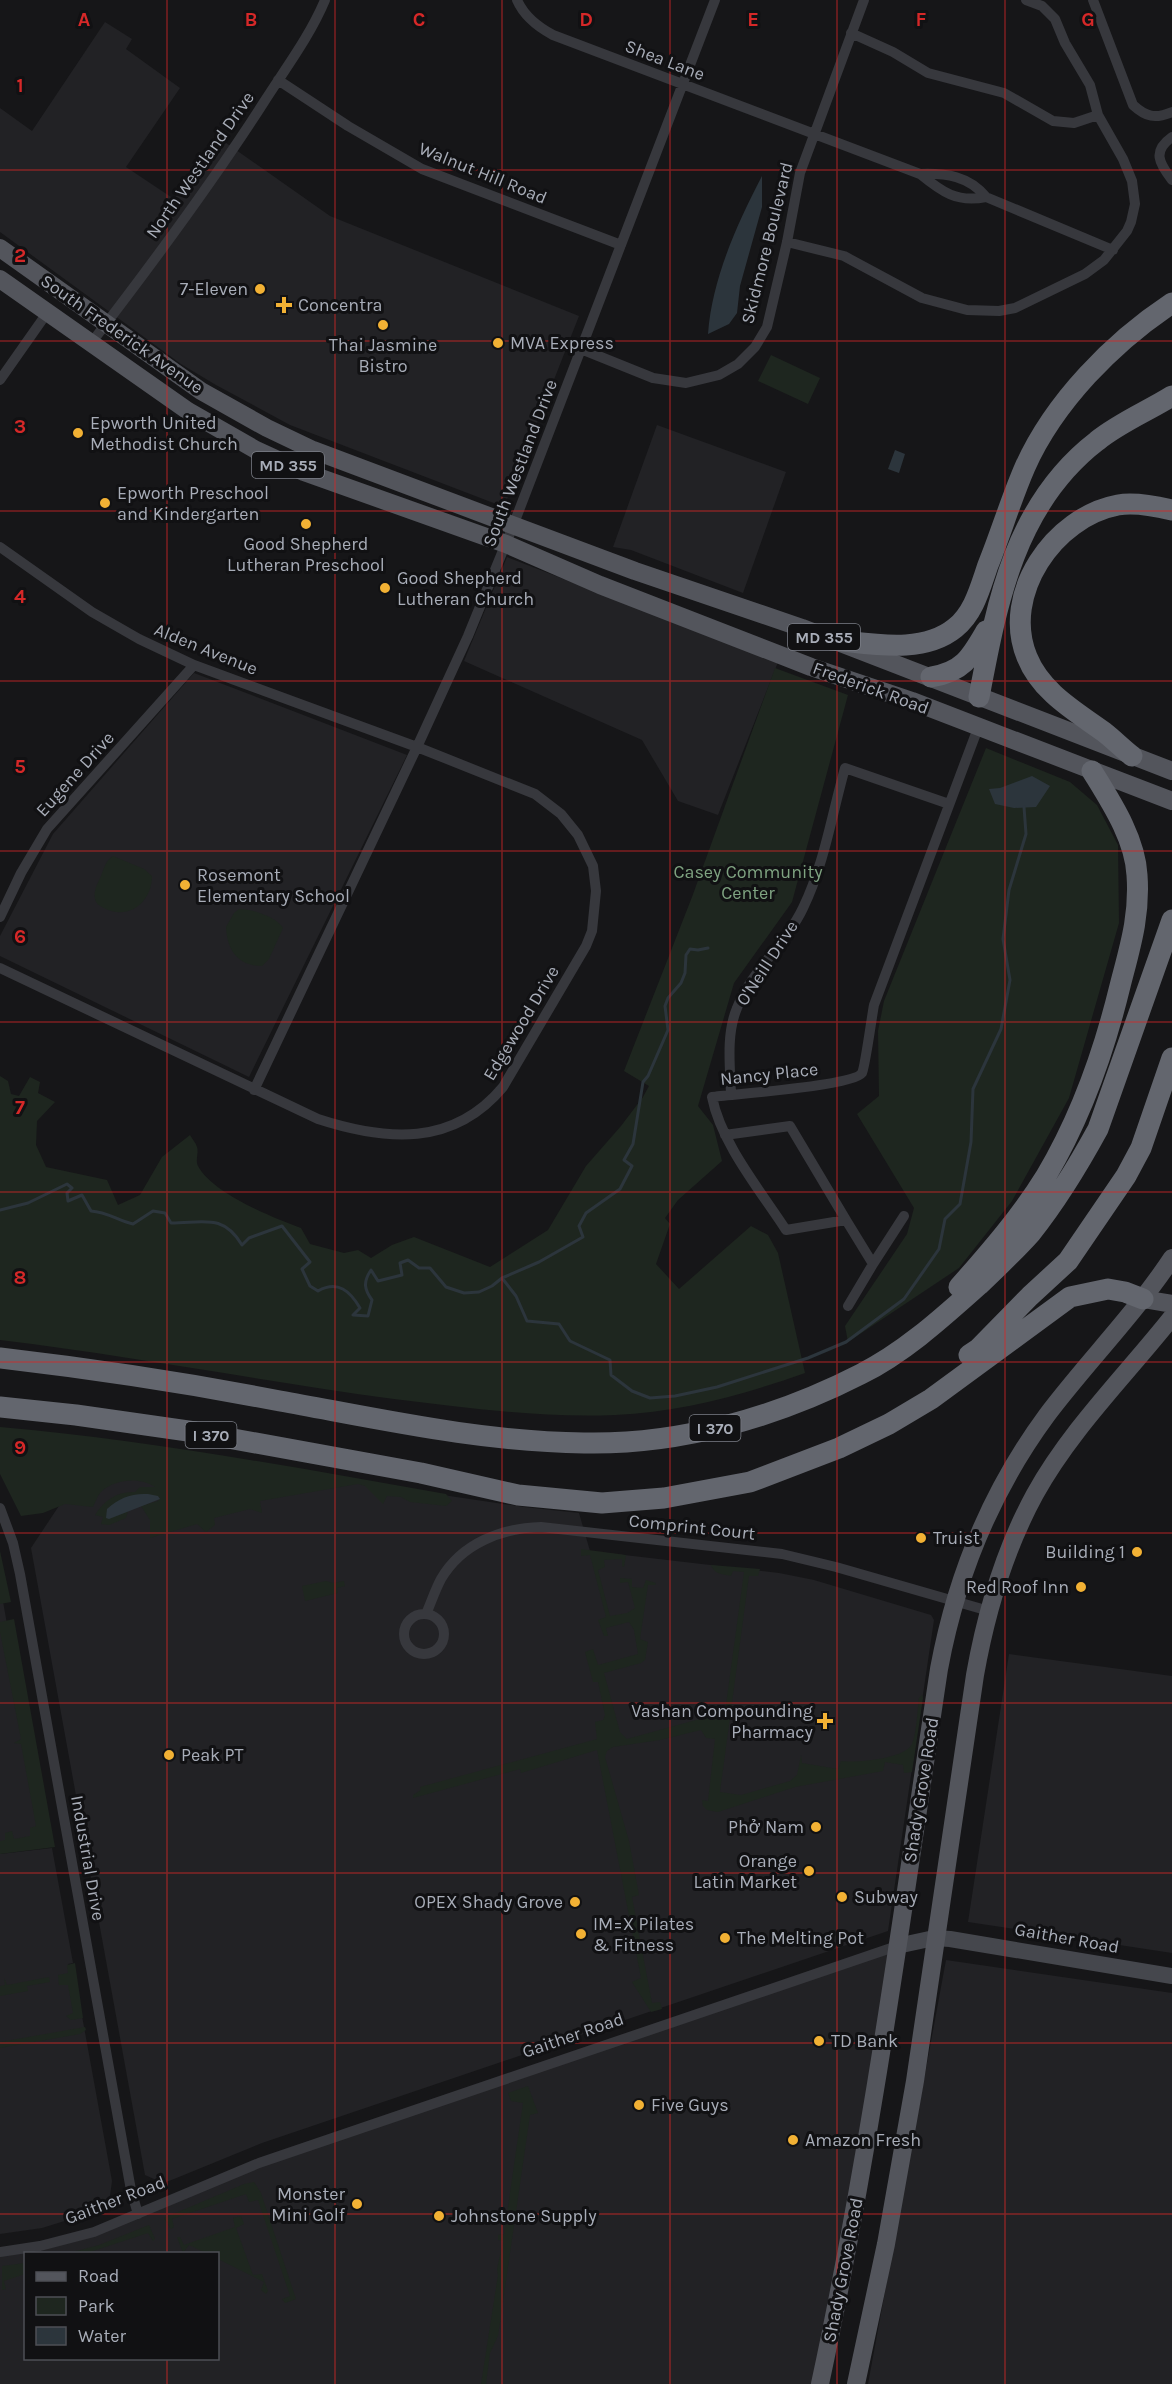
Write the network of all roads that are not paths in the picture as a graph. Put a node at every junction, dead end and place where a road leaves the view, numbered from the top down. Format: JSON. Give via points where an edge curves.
{"nodes":[{"id":1,"x":325,"y":0,"type":"edge"},
{"id":2,"x":517,"y":0,"type":"edge"},
{"id":3,"x":715,"y":0,"type":"edge"},
{"id":4,"x":864,"y":0,"type":"edge"},
{"id":5,"x":1026,"y":0,"type":"edge"},
{"id":6,"x":1093,"y":0,"type":"edge"},
{"id":7,"x":851,"y":33,"type":"junction"},
{"id":8,"x":278,"y":80,"type":"junction"},
{"id":9,"x":684,"y":84,"type":"junction"},
{"id":10,"x":1172,"y":112,"type":"edge"},
{"id":11,"x":1098,"y":115,"type":"junction"},
{"id":12,"x":813,"y":133,"type":"junction"},
{"id":13,"x":1172,"y":137,"type":"edge"},
{"id":14,"x":920,"y":174,"type":"junction"},
{"id":15,"x":1172,"y":180,"type":"edge"},
{"id":16,"x":986,"y":197,"type":"junction"},
{"id":17,"x":787,"y":242,"type":"junction"},
{"id":18,"x":621,"y":244,"type":"junction"},
{"id":19,"x":0,"y":248,"type":"edge"},
{"id":20,"x":1113,"y":250,"type":"junction"},
{"id":21,"x":0,"y":279,"type":"edge"},
{"id":22,"x":1172,"y":303,"type":"edge"},
{"id":23,"x":47,"y":313,"type":"junction"},
{"id":24,"x":107,"y":322,"type":"junction"},
{"id":25,"x":92,"y":342,"type":"junction"},
{"id":26,"x":581,"y":349,"type":"junction"},
{"id":27,"x":0,"y":380,"type":"edge"},
{"id":28,"x":1172,"y":396,"type":"edge"},
{"id":29,"x":1172,"y":510,"type":"edge"},
{"id":30,"x":513,"y":526,"type":"junction"},
{"id":31,"x":506,"y":544,"type":"junction"},
{"id":32,"x":0,"y":547,"type":"edge"},
{"id":33,"x":997,"y":612,"type":"junction"},
{"id":34,"x":831,"y":640,"type":"junction"},
{"id":35,"x":194,"y":665,"type":"junction"},
{"id":36,"x":931,"y":677,"type":"junction"},
{"id":37,"x":979,"y":697,"type":"junction"},
{"id":38,"x":978,"y":728,"type":"junction"},
{"id":39,"x":417,"y":747,"type":"junction"},
{"id":40,"x":1132,"y":756,"type":"junction"},
{"id":41,"x":1092,"y":771,"type":"junction"},
{"id":42,"x":1172,"y":771,"type":"edge"},
{"id":43,"x":1172,"y":801,"type":"edge"},
{"id":44,"x":949,"y":804,"type":"junction"},
{"id":45,"x":0,"y":917,"type":"edge"},
{"id":46,"x":1172,"y":920,"type":"edge"},
{"id":47,"x":0,"y":968,"type":"edge"},
{"id":48,"x":1172,"y":1058,"type":"edge"},
{"id":49,"x":254,"y":1090,"type":"junction"},
{"id":50,"x":731,"y":1094,"type":"junction"},
{"id":51,"x":725,"y":1135,"type":"junction"},
{"id":52,"x":904,"y":1216,"type":"dead end"},
{"id":53,"x":846,"y":1220,"type":"junction"},
{"id":54,"x":1172,"y":1258,"type":"edge"},
{"id":55,"x":873,"y":1264,"type":"junction"},
{"id":56,"x":1143,"y":1299,"type":"junction"},
{"id":57,"x":1172,"y":1304,"type":"edge"},
{"id":58,"x":848,"y":1306,"type":"dead end"},
{"id":59,"x":1172,"y":1317,"type":"edge"},
{"id":60,"x":914,"y":1340,"type":"junction"},
{"id":61,"x":0,"y":1358,"type":"edge"},
{"id":62,"x":0,"y":1407,"type":"edge"},
{"id":63,"x":421,"y":1473,"type":"junction"},
{"id":64,"x":0,"y":1508,"type":"edge"},
{"id":65,"x":954,"y":1600,"type":"junction"},
{"id":66,"x":989,"y":1611,"type":"junction"},
{"id":67,"x":426,"y":1614,"type":"dead end"},
{"id":68,"x":934,"y":1938,"type":"junction"},
{"id":69,"x":897,"y":1946,"type":"junction"},
{"id":70,"x":1172,"y":1976,"type":"edge"},
{"id":71,"x":138,"y":2214,"type":"junction"},
{"id":72,"x":0,"y":2252,"type":"edge"},
{"id":73,"x":842,"y":2284,"type":"junction"},
{"id":74,"x":814,"y":2365,"type":"dead end"},
{"id":75,"x":820,"y":2384,"type":"edge"},
{"id":76,"x":856,"y":2384,"type":"edge"}],
"edges":[{"from":1,"to":8,"type":"street","name":"North Westland Drive"},
{"from":2,"to":9,"type":"street","name":"Shea Lane","via":[[521,10],[541,29]]},
{"from":3,"to":9,"type":"street","name":"South Westland Drive"},
{"from":4,"to":7,"type":"street","name":"Skidmore Boulevard"},
{"from":5,"to":11,"type":"street","via":[[1042,6],[1055,19],[1090,85]]},
{"from":6,"to":10,"type":"street","via":[[1132,105],[1144,115],[1161,117]]},
{"from":7,"to":11,"type":"street","via":[[928,74],[1004,93],[1053,121],[1074,123]]},
{"from":7,"to":12,"type":"street","name":"Skidmore Boulevard"},
{"from":8,"to":18,"type":"street","name":"Walnut Hill Road","via":[[422,169]]},
{"from":8,"to":24,"type":"street","name":"North Westland Drive","via":[[227,158]]},
{"from":9,"to":12,"type":"street","name":"Shea Lane"},
{"from":9,"to":18,"type":"street","name":"South Westland Drive"},
{"from":11,"to":20,"type":"street","via":[[1124,159],[1135,193],[1131,222]]},
{"from":12,"to":14,"type":"street","name":"Shea Lane"},
{"from":12,"to":17,"type":"street","name":"Skidmore Boulevard","via":[[800,173]]},
{"from":13,"to":15,"type":"street","via":[[1159,150]]},
{"from":14,"to":16,"type":"street","via":[[943,173],[964,179]]},
{"from":14,"to":16,"type":"street","via":[[956,198]]},
{"from":16,"to":20,"type":"street"},
{"from":17,"to":20,"type":"street","via":[[844,256],[934,303],[999,312],[1025,305],[1085,274]]},
{"from":17,"to":26,"type":"street","name":"Skidmore Boulevard","via":[[767,327],[738,364],[719,375],[686,383],[653,378]]},
{"from":18,"to":26,"type":"street","name":"South Westland Drive"},
{"from":19,"to":24,"type":"main road","name":"South Frederick Avenue","number":"MD 355"},
{"from":21,"to":23,"type":"main road","name":"South Frederick Avenue","number":"MD 355"},
{"from":22,"to":34,"type":"highway","via":[[1148,319],[1085,378],[1056,413],[1025,467],[973,607],[955,628],[925,642],[892,645]]},
{"from":23,"to":25,"type":"main road","name":"South Frederick Avenue","number":"MD 355"},
{"from":23,"to":27,"type":"street"},
{"from":24,"to":25,"type":"street","name":"North Westland Drive"},
{"from":24,"to":30,"type":"main road","name":"South Frederick Avenue","number":"MD 355","via":[[201,391],[267,428]]},
{"from":25,"to":31,"type":"main road","name":"South Frederick Avenue","number":"MD 355","via":[[188,411],[256,450],[304,472]]},
{"from":26,"to":30,"type":"street","name":"South Westland Drive"},
{"from":28,"to":33,"type":"highway","via":[[1099,439],[1055,482],[1030,519]]},
{"from":29,"to":40,"type":"highway","via":[[1119,504],[1070,526],[1052,541],[1030,579],[1022,603],[1021,639],[1027,658],[1047,688],[1072,712]]},
{"from":30,"to":31,"type":"street","name":"South Westland Drive"},
{"from":30,"to":34,"type":"main road","name":"Frederick Road","number":"MD 355"},
{"from":31,"to":38,"type":"main road","name":"Frederick Road","number":"MD 355","via":[[811,667]]},
{"from":31,"to":39,"type":"street","name":"South Westland Drive"},
{"from":32,"to":35,"type":"street","name":"Alden Avenue","via":[[92,612]]},
{"from":33,"to":36,"type":"highway","via":[[958,670]]},
{"from":33,"to":37,"type":"highway"},
{"from":34,"to":36,"type":"main road","name":"Frederick Road","number":"MD 355"},
{"from":35,"to":39,"type":"street","name":"Alden Avenue"},
{"from":35,"to":45,"type":"street","name":"Eugene Drive","via":[[47,829]]},
{"from":36,"to":37,"type":"main road","name":"Frederick Road","number":"MD 355"},
{"from":37,"to":38,"type":"main road"},
{"from":37,"to":40,"type":"main road","name":"Frederick Road","number":"MD 355"},
{"from":38,"to":41,"type":"main road","name":"Frederick Road","number":"MD 355"},
{"from":38,"to":44,"type":"street"},
{"from":39,"to":49,"type":"street","name":"South Westland Drive"},
{"from":39,"to":49,"type":"street","name":"Edgewood Drive","via":[[535,794],[561,814],[578,835],[592,866],[596,915],[586,946],[503,1087],[470,1117],[449,1128],[406,1135],[342,1127]]},
{"from":40,"to":42,"type":"main road","name":"Frederick Road","number":"MD 355"},
{"from":41,"to":43,"type":"main road","name":"Frederick Road","number":"MD 355"},
{"from":41,"to":60,"type":"highway","via":[[1128,837],[1137,873],[1136,924],[1107,1039],[1075,1121],[1045,1176],[993,1247]]},
{"from":44,"to":50,"type":"street","name":"Nancy Place","via":[[874,1005],[861,1075],[855,1079]]},
{"from":44,"to":50,"type":"street","name":"O'Neill Drive","via":[[845,768],[813,885],[802,911],[737,1008],[731,1031]]},
{"from":46,"to":60,"type":"highway","number":"I 370","via":[[1098,1129],[1086,1152],[1031,1232],[946,1315]]},
{"from":47,"to":49,"type":"street","name":"Edgewood Drive"},
{"from":48,"to":63,"type":"highway","number":"I 370","via":[[1141,1148],[1068,1262],[978,1349],[885,1414],[782,1459],[723,1475],[653,1486],[588,1491]]},
{"from":50,"to":51,"type":"street","name":"Nancy Place","via":[[712,1097]]},
{"from":51,"to":53,"type":"street","name":"Nancy Place","via":[[786,1230]]},
{"from":51,"to":53,"type":"street","via":[[790,1126]]},
{"from":52,"to":55,"type":"street"},
{"from":53,"to":55,"type":"street"},
{"from":54,"to":56,"type":"main road","name":"Shady Grove Road"},
{"from":55,"to":58,"type":"street"},
{"from":56,"to":57,"type":"main road"},
{"from":56,"to":63,"type":"highway","via":[[1108,1289],[1070,1297],[932,1399],[889,1424],[750,1482],[664,1498],[602,1503],[518,1495]]},
{"from":56,"to":65,"type":"main road","name":"Shady Grove Road","via":[[1047,1416],[1006,1477],[976,1538]]},
{"from":59,"to":66,"type":"main road","name":"Shady Grove Road","via":[[1082,1425],[1036,1493],[1009,1552]]},
{"from":60,"to":61,"type":"highway","number":"I 370","via":[[863,1373],[767,1415],[648,1440],[587,1444],[531,1441],[407,1424],[201,1386]]},
{"from":62,"to":63,"type":"highway","number":"I 370","via":[[195,1432]]},
{"from":64,"to":71,"type":"street","name":"Industrial Drive","via":[[20,1574]]},
{"from":65,"to":66,"type":"street","name":"Comprint Court"},
{"from":65,"to":67,"type":"street","name":"Comprint Court","via":[[782,1554],[541,1527],[497,1534],[466,1551],[441,1580]]},
{"from":65,"to":69,"type":"main road","name":"Shady Grove Road","via":[[939,1669]]},
{"from":66,"to":68,"type":"main road","name":"Shady Grove Road","via":[[975,1675]]},
{"from":68,"to":69,"type":"main road","name":"Gaither Road"},
{"from":68,"to":70,"type":"main road","name":"Gaither Road"},
{"from":68,"to":76,"type":"main road","name":"Shady Grove Road","via":[[915,2081]]},
{"from":69,"to":71,"type":"street","name":"Gaither Road","via":[[288,2152]]},
{"from":69,"to":73,"type":"main road","name":"Shady Grove Road"},
{"from":71,"to":72,"type":"street","name":"Gaither Road","via":[[67,2240]]},
{"from":73,"to":74,"type":"main road","via":[[831,2302]]},
{"from":73,"to":75,"type":"main road","name":"Shady Grove Road"}]}
